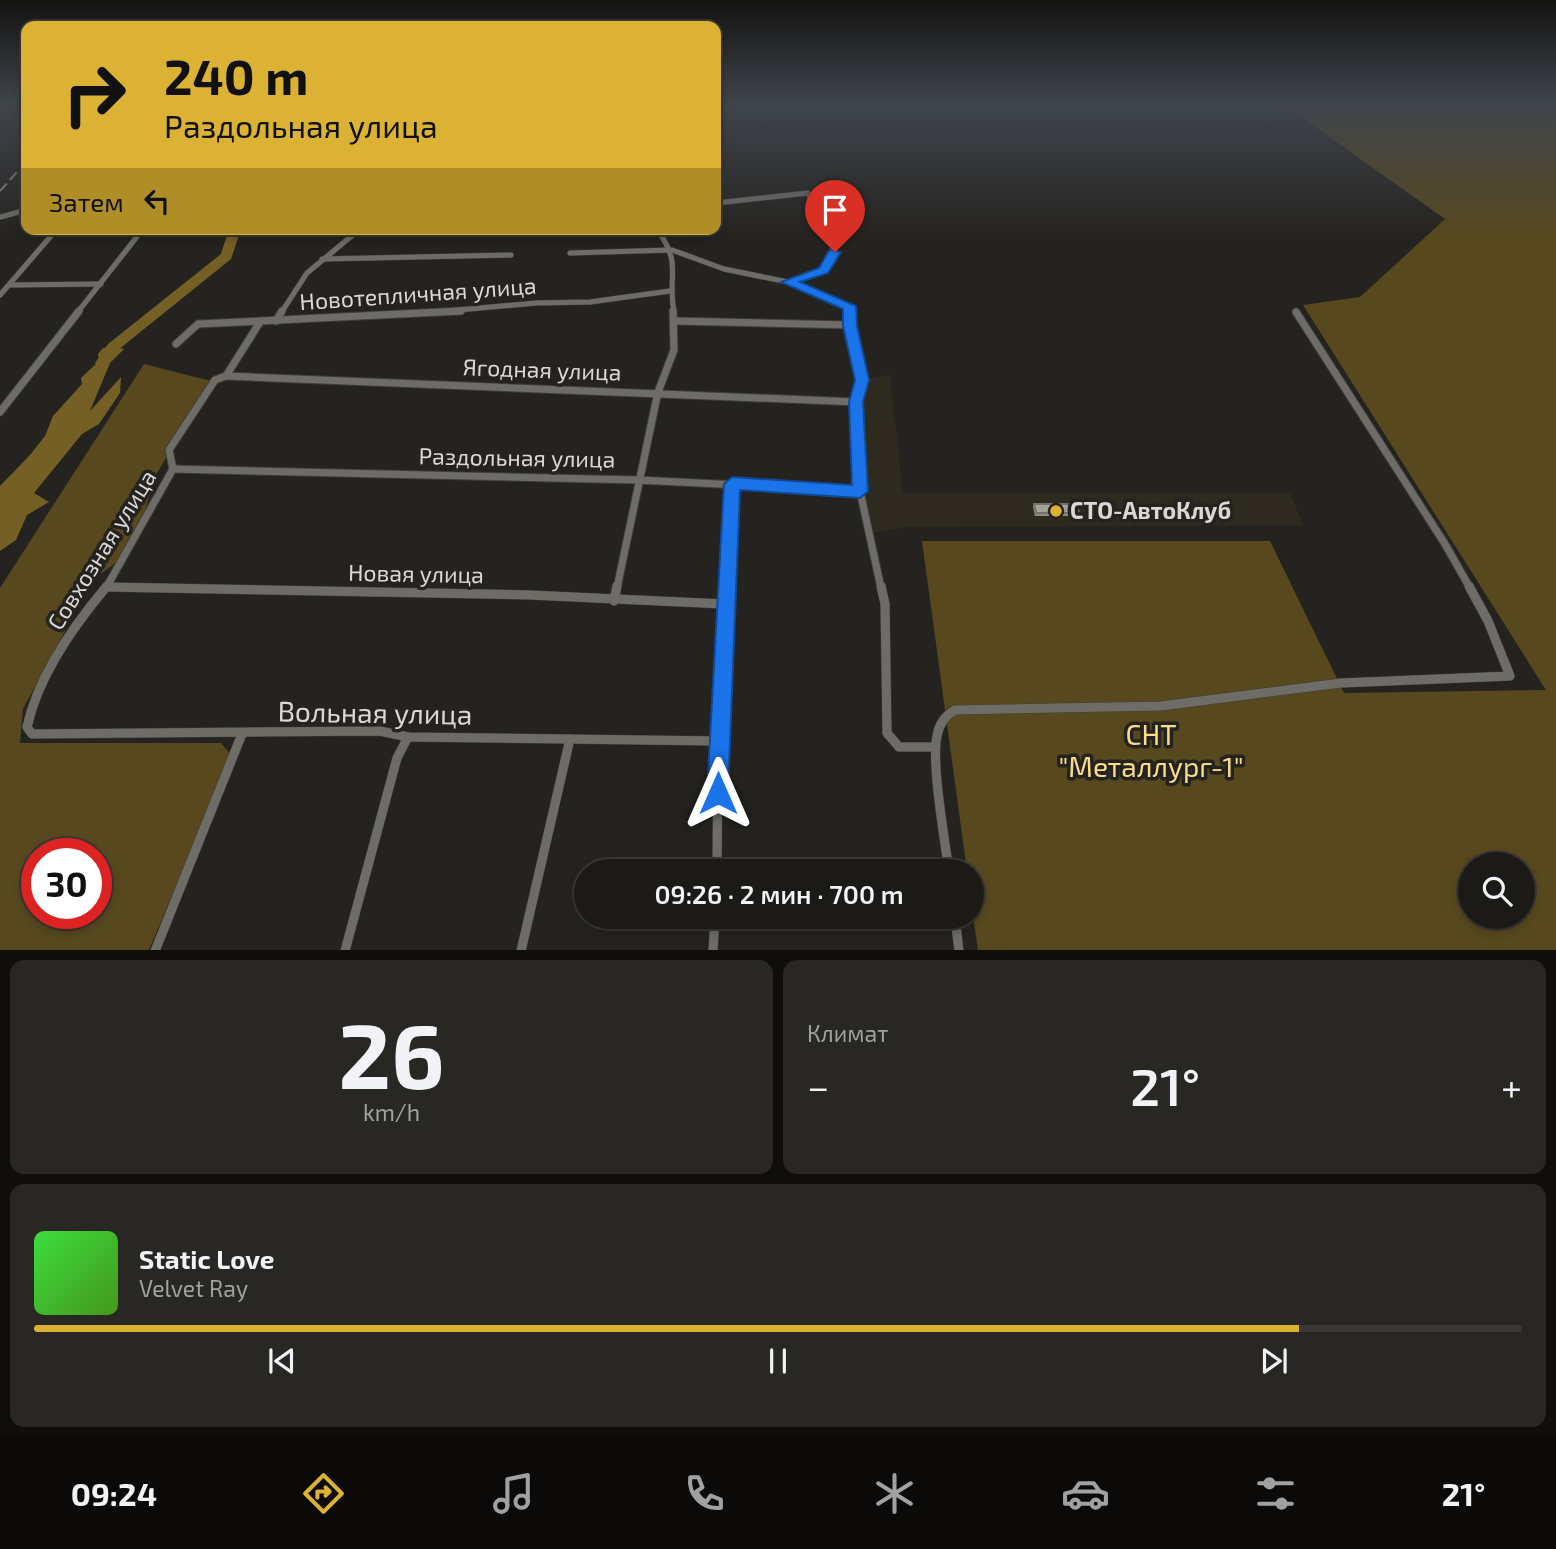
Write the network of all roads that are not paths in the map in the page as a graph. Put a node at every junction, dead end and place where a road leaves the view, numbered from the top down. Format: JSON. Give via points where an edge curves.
{"nodes":[{"id":1,"x":721,"y":203,"type":"edge"},
{"id":2,"x":21,"y":211,"type":"edge"},
{"id":3,"x":0,"y":217,"type":"edge"},
{"id":4,"x":52,"y":235,"type":"edge"},
{"id":5,"x":138,"y":235,"type":"edge"},
{"id":6,"x":355,"y":235,"type":"edge"},
{"id":7,"x":661,"y":235,"type":"edge"},
{"id":8,"x":672,"y":250,"type":"junction"},
{"id":9,"x":570,"y":253,"type":"dead end"},
{"id":10,"x":511,"y":255,"type":"dead end"},
{"id":11,"x":322,"y":259,"type":"junction"},
{"id":12,"x":788,"y":282,"type":"junction"},
{"id":13,"x":101,"y":284,"type":"junction"},
{"id":14,"x":9,"y":285,"type":"junction"},
{"id":15,"x":670,"y":291,"type":"junction"},
{"id":16,"x":0,"y":295,"type":"edge"},
{"id":17,"x":1296,"y":312,"type":"dead end"},
{"id":18,"x":276,"y":321,"type":"junction"},
{"id":19,"x":675,"y":321,"type":"junction"},
{"id":20,"x":260,"y":322,"type":"junction"},
{"id":21,"x":850,"y":326,"type":"junction"},
{"id":22,"x":176,"y":344,"type":"dead end"},
{"id":23,"x":226,"y":376,"type":"junction"},
{"id":24,"x":658,"y":392,"type":"junction"},
{"id":25,"x":856,"y":402,"type":"junction"},
{"id":26,"x":0,"y":412,"type":"edge"},
{"id":27,"x":173,"y":469,"type":"junction"},
{"id":28,"x":638,"y":480,"type":"junction"},
{"id":29,"x":732,"y":484,"type":"junction"},
{"id":30,"x":860,"y":491,"type":"junction"},
{"id":31,"x":107,"y":587,"type":"junction"},
{"id":32,"x":614,"y":601,"type":"junction"},
{"id":33,"x":724,"y":604,"type":"junction"},
{"id":34,"x":32,"y":734,"type":"joint"},
{"id":35,"x":242,"y":734,"type":"junction"},
{"id":36,"x":408,"y":737,"type":"junction"},
{"id":37,"x":570,"y":739,"type":"junction"},
{"id":38,"x":718,"y":741,"type":"junction"},
{"id":39,"x":935,"y":747,"type":"junction"},
{"id":40,"x":718,"y":859,"type":"edge"},
{"id":41,"x":948,"y":859,"type":"edge"},
{"id":42,"x":714,"y":929,"type":"edge"},
{"id":43,"x":956,"y":929,"type":"edge"},
{"id":44,"x":155,"y":950,"type":"edge"},
{"id":45,"x":345,"y":950,"type":"edge"},
{"id":46,"x":522,"y":950,"type":"edge"},
{"id":47,"x":713,"y":950,"type":"edge"},
{"id":48,"x":959,"y":950,"type":"edge"}],
"edges":[{"from":1,"to":12,"type":"street","via":[[808,194],[835,252],[823,270]]},
{"from":2,"to":3,"type":"street"},
{"from":4,"to":14,"type":"street"},
{"from":5,"to":13,"type":"street"},
{"from":6,"to":11,"type":"street","via":[[344,248]]},
{"from":7,"to":8,"type":"street"},
{"from":8,"to":9,"type":"street"},
{"from":8,"to":12,"type":"street","via":[[724,269]]},
{"from":8,"to":15,"type":"street"},
{"from":10,"to":11,"type":"street"},
{"from":11,"to":18,"type":"street","via":[[300,280]]},
{"from":12,"to":21,"type":"street","via":[[849,306]]},
{"from":13,"to":14,"type":"street"},
{"from":13,"to":26,"type":"street"},
{"from":14,"to":16,"type":"street"},
{"from":15,"to":18,"type":"street","name":"Новотепличная улица","via":[[590,302]]},
{"from":15,"to":19,"type":"street"},
{"from":17,"to":39,"type":"street","via":[[1445,544],[1488,621],[1510,676],[1341,683],[1161,706],[955,710],[947,713],[936,732]]},
{"from":18,"to":20,"type":"street","name":"Новотепличная улица"},
{"from":19,"to":21,"type":"street"},
{"from":19,"to":24,"type":"street","via":[[674,350]]},
{"from":20,"to":22,"type":"street","name":"Новотепличная улица","via":[[198,324]]},
{"from":20,"to":23,"type":"street","name":"Совхозная улица"},
{"from":21,"to":25,"type":"street","via":[[862,380]]},
{"from":23,"to":24,"type":"street","name":"Ягодная улица"},
{"from":23,"to":27,"type":"street","name":"Совхозная улица","via":[[215,380],[169,450]]},
{"from":24,"to":25,"type":"street","name":"Ягодная улица"},
{"from":24,"to":28,"type":"street"},
{"from":25,"to":30,"type":"street"},
{"from":27,"to":28,"type":"street","name":"Раздольная улица"},
{"from":27,"to":31,"type":"street","name":"Совхозная улица"},
{"from":28,"to":29,"type":"street","name":"Раздольная улица"},
{"from":28,"to":32,"type":"street"},
{"from":29,"to":30,"type":"street","name":"Раздольная улица"},
{"from":29,"to":33,"type":"street"},
{"from":30,"to":39,"type":"street","via":[[885,604],[887,733],[899,747]]},
{"from":31,"to":32,"type":"street","name":"Новая улица","via":[[530,595]]},
{"from":31,"to":34,"type":"street","name":"Совхозная улица","via":[[89,606],[32,705],[27,727]]},
{"from":32,"to":33,"type":"street","name":"Новая улица"},
{"from":33,"to":38,"type":"street"},
{"from":34,"to":35,"type":"street","name":"Вольная улица"},
{"from":35,"to":36,"type":"street","name":"Вольная улица","via":[[380,731]]},
{"from":35,"to":44,"type":"street"},
{"from":36,"to":37,"type":"street","name":"Вольная улица"},
{"from":36,"to":45,"type":"street","via":[[397,758]]},
{"from":37,"to":38,"type":"street","name":"Вольная улица"},
{"from":37,"to":46,"type":"street"},
{"from":38,"to":40,"type":"street"},
{"from":39,"to":41,"type":"street"},
{"from":42,"to":47,"type":"street"},
{"from":43,"to":48,"type":"street"}]}
